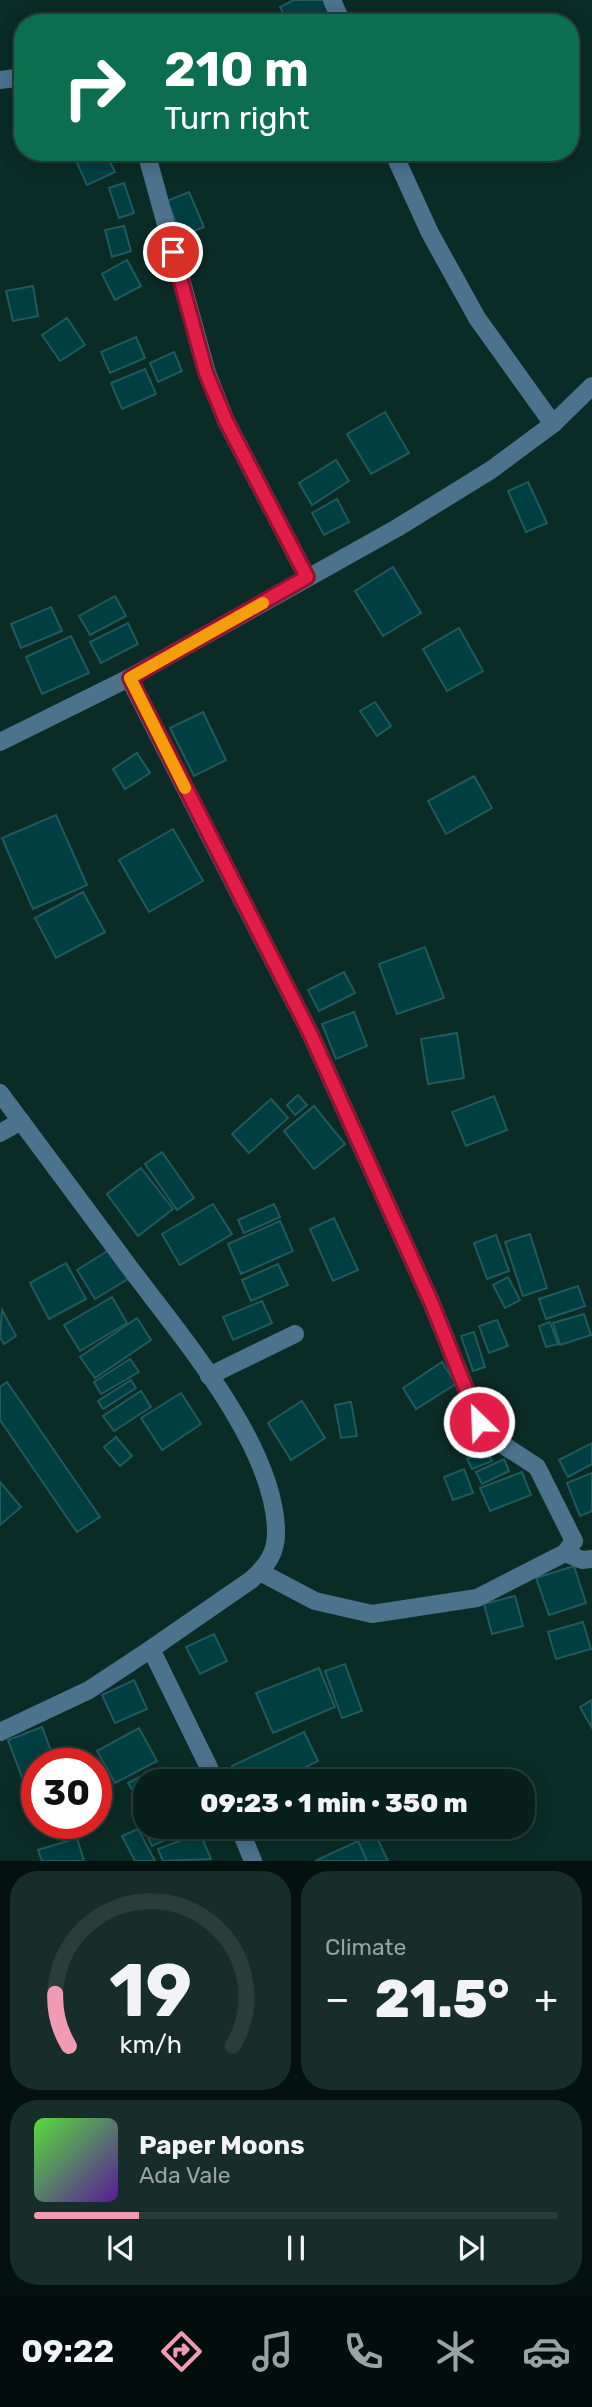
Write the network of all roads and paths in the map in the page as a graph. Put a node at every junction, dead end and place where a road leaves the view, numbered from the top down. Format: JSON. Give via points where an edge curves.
{"nodes":[{"id":1,"x":148,"y":161,"type":"edge"},
{"id":2,"x":397,"y":161,"type":"edge"},
{"id":3,"x":592,"y":386,"type":"edge"},
{"id":4,"x":553,"y":424,"type":"junction"},
{"id":5,"x":307,"y":577,"type":"junction"},
{"id":6,"x":130,"y":678,"type":"junction"},
{"id":7,"x":0,"y":742,"type":"edge"},
{"id":8,"x":0,"y":1093,"type":"edge"},
{"id":9,"x":20,"y":1121,"type":"junction"},
{"id":10,"x":0,"y":1133,"type":"edge"},
{"id":11,"x":295,"y":1334,"type":"dead end"},
{"id":12,"x":209,"y":1376,"type":"junction"},
{"id":13,"x":565,"y":1553,"type":"junction"},
{"id":14,"x":592,"y":1559,"type":"edge"},
{"id":15,"x":260,"y":1572,"type":"junction"},
{"id":16,"x":151,"y":1649,"type":"junction"},
{"id":17,"x":0,"y":1732,"type":"edge"},
{"id":18,"x":210,"y":1769,"type":"edge"},
{"id":19,"x":244,"y":1839,"type":"edge"},
{"id":20,"x":253,"y":1861,"type":"edge"}],
"edges":[{"from":1,"to":5,"type":"street","via":[[206,373]]},
{"from":2,"to":4,"type":"street","via":[[477,318]]},
{"from":3,"to":4,"type":"street"},
{"from":4,"to":5,"type":"street","via":[[492,470]]},
{"from":5,"to":6,"type":"street"},
{"from":6,"to":7,"type":"street"},
{"from":6,"to":13,"type":"street","via":[[311,1035],[432,1304],[479,1422],[491,1437],[540,1472],[573,1537],[573,1545]]},
{"from":8,"to":9,"type":"street"},
{"from":9,"to":10,"type":"street"},
{"from":9,"to":12,"type":"street"},
{"from":11,"to":12,"type":"street"},
{"from":12,"to":15,"type":"street","via":[[240,1424],[270,1495],[276,1538],[270,1560]]},
{"from":13,"to":14,"type":"street"},
{"from":13,"to":15,"type":"street","via":[[477,1598],[372,1614],[315,1601]]},
{"from":15,"to":16,"type":"street"},
{"from":16,"to":17,"type":"street","via":[[89,1690]]},
{"from":16,"to":18,"type":"street"},
{"from":19,"to":20,"type":"street"}]}
